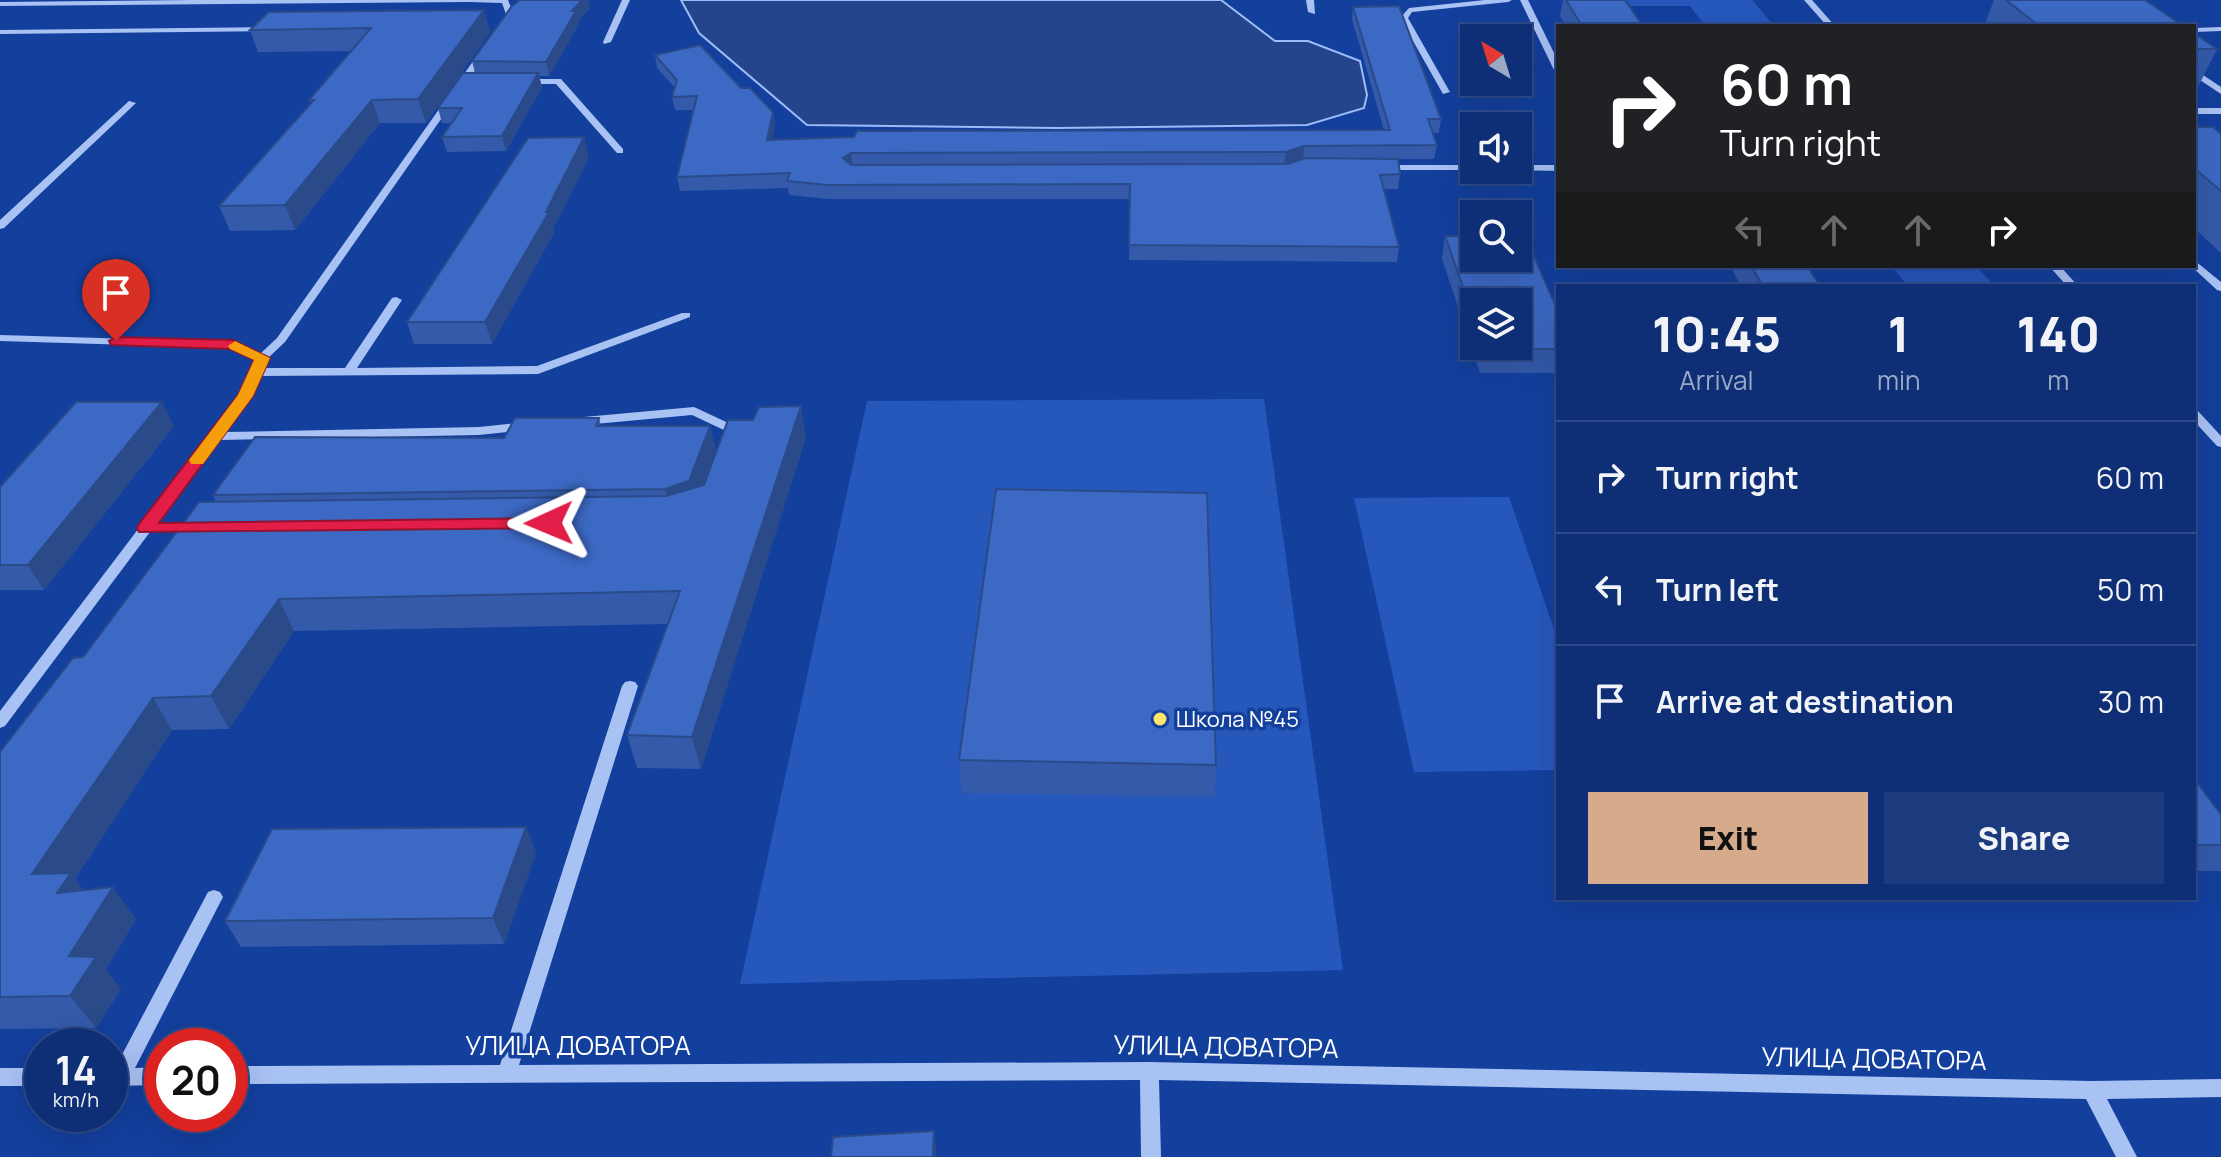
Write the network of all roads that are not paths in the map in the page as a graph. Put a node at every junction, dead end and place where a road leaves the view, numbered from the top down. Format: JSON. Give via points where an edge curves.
{"nodes":[{"id":1,"x":626,"y":0,"type":"edge"},
{"id":2,"x":1310,"y":0,"type":"edge"},
{"id":3,"x":1508,"y":0,"type":"edge"},
{"id":4,"x":1524,"y":0,"type":"edge"},
{"id":5,"x":1808,"y":0,"type":"edge"},
{"id":6,"x":0,"y":4,"type":"edge"},
{"id":7,"x":1312,"y":12,"type":"dead end"},
{"id":8,"x":1829,"y":24,"type":"edge"},
{"id":9,"x":282,"y":29,"type":"edge"},
{"id":10,"x":2221,"y":29,"type":"edge"},
{"id":11,"x":2196,"y":30,"type":"edge"},
{"id":12,"x":0,"y":32,"type":"edge"},
{"id":13,"x":607,"y":42,"type":"dead end"},
{"id":14,"x":1556,"y":66,"type":"edge"},
{"id":15,"x":2196,"y":73,"type":"edge"},
{"id":16,"x":463,"y":81,"type":"junction"},
{"id":17,"x":479,"y":81,"type":"edge"},
{"id":18,"x":511,"y":81,"type":"edge"},
{"id":19,"x":2221,"y":91,"type":"edge"},
{"id":20,"x":1446,"y":92,"type":"dead end"},
{"id":21,"x":132,"y":103,"type":"dead end"},
{"id":22,"x":2216,"y":111,"type":"edge"},
{"id":23,"x":2221,"y":119,"type":"edge"},
{"id":24,"x":620,"y":151,"type":"dead end"},
{"id":25,"x":1363,"y":167,"type":"edge"},
{"id":26,"x":1460,"y":168,"type":"edge"},
{"id":27,"x":1532,"y":168,"type":"edge"},
{"id":28,"x":1556,"y":168,"type":"edge"},
{"id":29,"x":0,"y":226,"type":"edge"},
{"id":30,"x":2196,"y":265,"type":"edge"},
{"id":31,"x":2056,"y":268,"type":"edge"},
{"id":32,"x":2071,"y":284,"type":"edge"},
{"id":33,"x":2221,"y":288,"type":"edge"},
{"id":34,"x":396,"y":300,"type":"dead end"},
{"id":35,"x":686,"y":315,"type":"dead end"},
{"id":36,"x":0,"y":338,"type":"edge"},
{"id":37,"x":262,"y":358,"type":"junction"},
{"id":38,"x":256,"y":372,"type":"junction"},
{"id":39,"x":348,"y":372,"type":"junction"},
{"id":40,"x":2196,"y":416,"type":"edge"},
{"id":41,"x":571,"y":422,"type":"edge"},
{"id":42,"x":541,"y":425,"type":"edge"},
{"id":43,"x":216,"y":436,"type":"junction"},
{"id":44,"x":2221,"y":443,"type":"edge"},
{"id":45,"x":723,"y":458,"type":"edge"},
{"id":46,"x":145,"y":528,"type":"junction"},
{"id":47,"x":209,"y":528,"type":"edge"},
{"id":48,"x":630,"y":686,"type":"dead end"},
{"id":49,"x":0,"y":722,"type":"edge"},
{"id":50,"x":214,"y":897,"type":"dead end"},
{"id":51,"x":128,"y":1053,"type":"edge"},
{"id":52,"x":1149,"y":1071,"type":"junction"},
{"id":53,"x":507,"y":1072,"type":"junction"},
{"id":54,"x":248,"y":1075,"type":"edge"},
{"id":55,"x":0,"y":1077,"type":"edge"},
{"id":56,"x":24,"y":1077,"type":"edge"},
{"id":57,"x":2221,"y":1088,"type":"edge"},
{"id":58,"x":2092,"y":1090,"type":"junction"},
{"id":59,"x":1151,"y":1157,"type":"edge"},
{"id":60,"x":2127,"y":1157,"type":"edge"}],
"edges":[{"from":1,"to":13,"type":"street"},
{"from":2,"to":7,"type":"street"},
{"from":3,"to":20,"type":"street","via":[[1409,10],[1404,18]]},
{"from":4,"to":14,"type":"street"},
{"from":5,"to":8,"type":"street"},
{"from":6,"to":16,"type":"street","via":[[505,1],[516,11]]},
{"from":9,"to":12,"type":"street"},
{"from":10,"to":11,"type":"street"},
{"from":15,"to":19,"type":"street"},
{"from":16,"to":17,"type":"street"},
{"from":16,"to":37,"type":"street","via":[[281,340]]},
{"from":18,"to":24,"type":"street","via":[[558,81]]},
{"from":21,"to":29,"type":"street"},
{"from":22,"to":23,"type":"street"},
{"from":25,"to":26,"type":"street"},
{"from":27,"to":28,"type":"street"},
{"from":30,"to":33,"type":"street"},
{"from":31,"to":32,"type":"street"},
{"from":34,"to":39,"type":"street"},
{"from":35,"to":39,"type":"street","via":[[538,370]]},
{"from":36,"to":37,"type":"street","via":[[233,345]]},
{"from":37,"to":38,"type":"street"},
{"from":38,"to":39,"type":"street"},
{"from":38,"to":43,"type":"street","via":[[246,396]]},
{"from":40,"to":44,"type":"street"},
{"from":41,"to":45,"type":"street","via":[[694,411],[733,430]]},
{"from":42,"to":43,"type":"street"},
{"from":43,"to":46,"type":"street"},
{"from":46,"to":47,"type":"street"},
{"from":46,"to":49,"type":"street"},
{"from":48,"to":53,"type":"street"},
{"from":50,"to":51,"type":"street"},
{"from":52,"to":53,"type":"street","name":"УЛИЦА ДОВАТОРА"},
{"from":52,"to":58,"type":"street","name":"УЛИЦА ДОВАТОРА"},
{"from":52,"to":59,"type":"street"},
{"from":53,"to":54,"type":"street","name":"УЛИЦА ДОВАТОРА"},
{"from":55,"to":56,"type":"street"},
{"from":57,"to":58,"type":"street","name":"УЛИЦА ДОВАТОРА"},
{"from":58,"to":60,"type":"street"}]}
